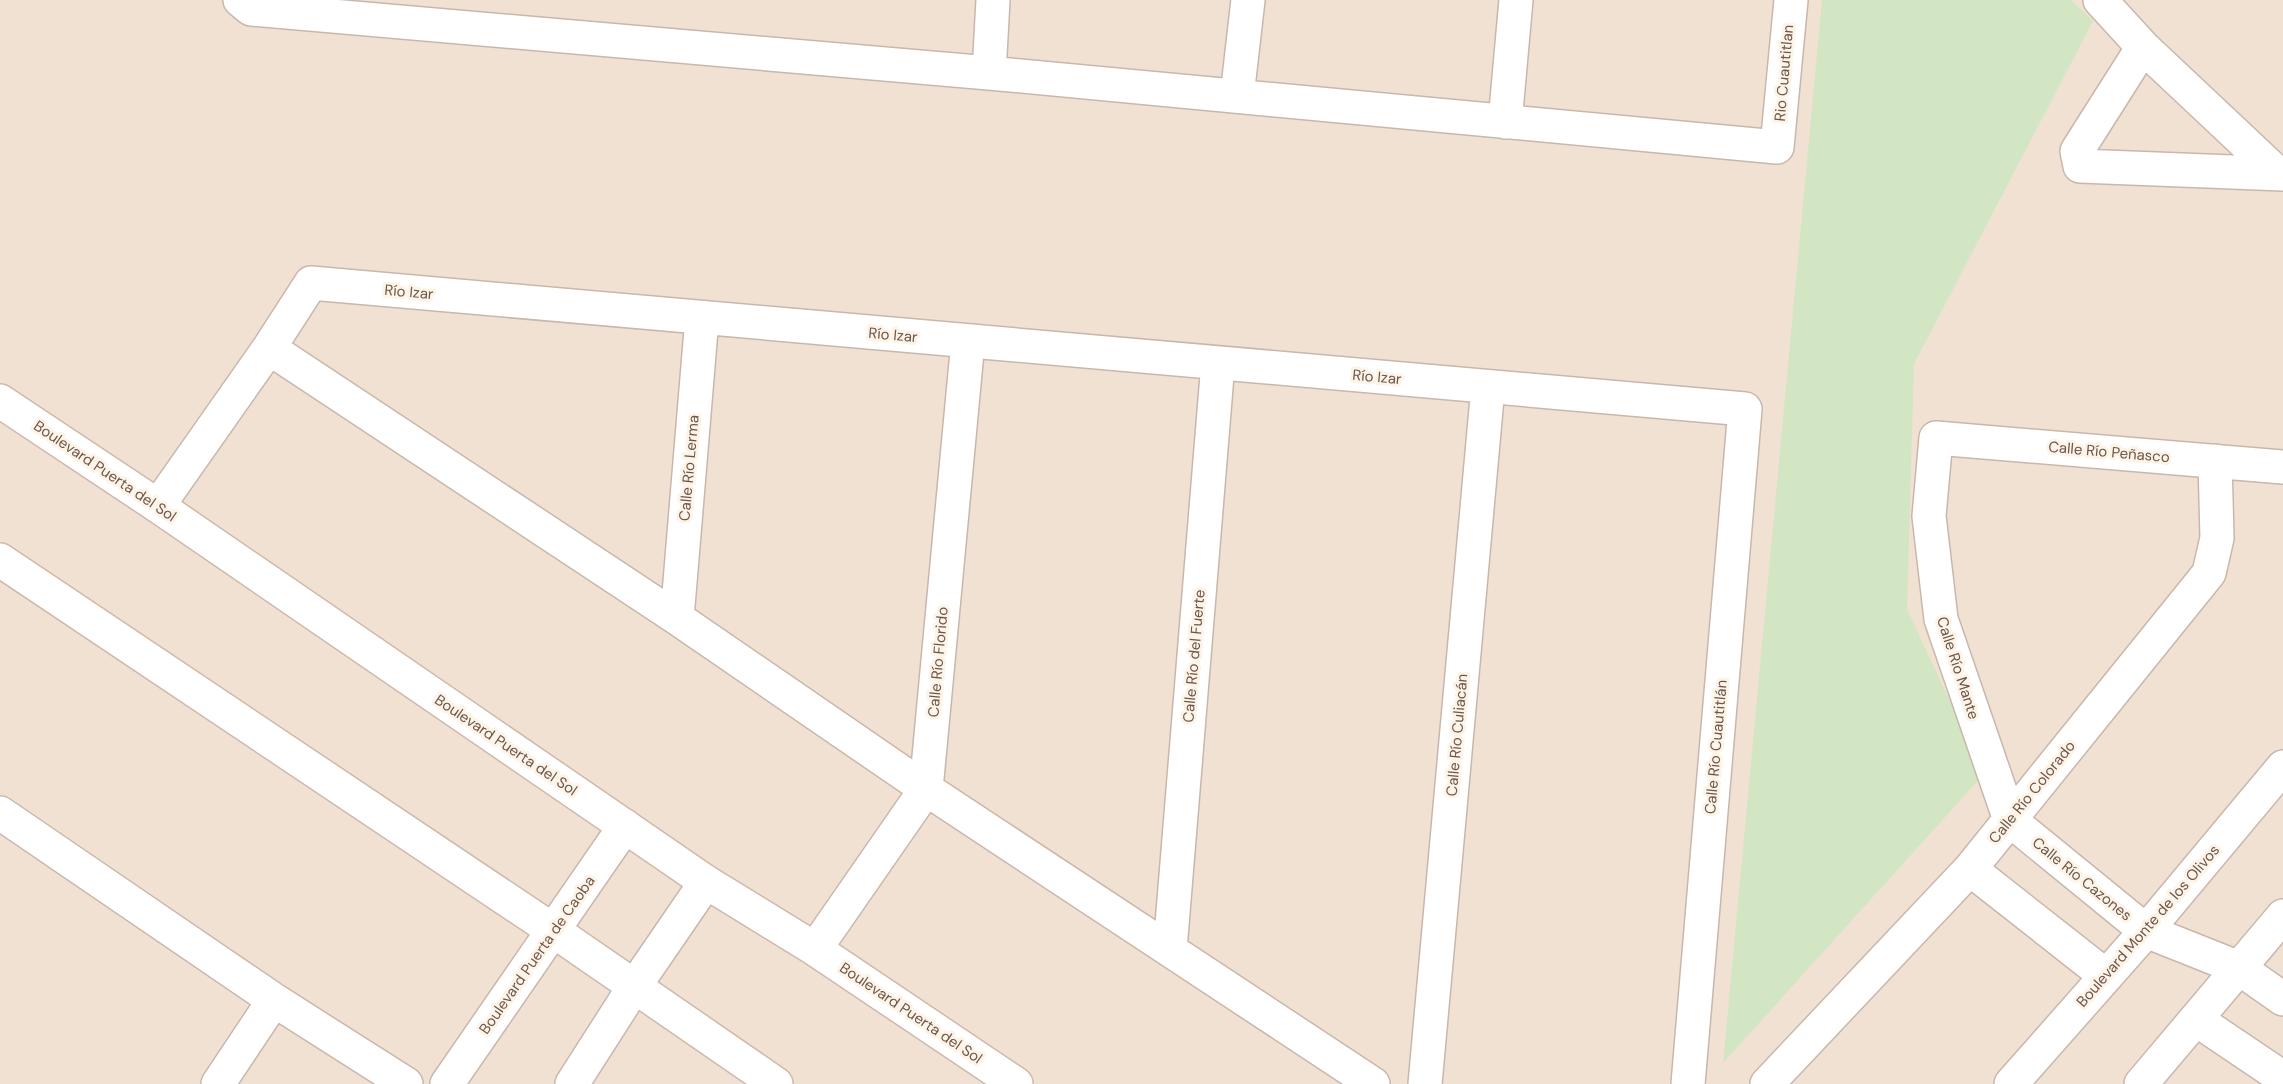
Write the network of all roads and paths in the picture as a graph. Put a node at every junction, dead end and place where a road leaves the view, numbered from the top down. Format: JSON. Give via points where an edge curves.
{"nodes":[{"id":1,"x":240,"y":0,"type":"edge"},
{"id":2,"x":414,"y":0,"type":"edge"},
{"id":3,"x":993,"y":0,"type":"edge"},
{"id":4,"x":1248,"y":0,"type":"edge"},
{"id":5,"x":1516,"y":0,"type":"edge"},
{"id":6,"x":1791,"y":0,"type":"edge"},
{"id":7,"x":2100,"y":0,"type":"edge"},
{"id":8,"x":355,"y":18,"type":"junction"},
{"id":9,"x":2143,"y":47,"type":"junction"},
{"id":10,"x":989,"y":73,"type":"junction"},
{"id":11,"x":1237,"y":96,"type":"junction"},
{"id":12,"x":1505,"y":122,"type":"junction"},
{"id":13,"x":2280,"y":174,"type":"edge"},
{"id":14,"x":702,"y":318,"type":"junction"},
{"id":15,"x":968,"y":341,"type":"junction"},
{"id":16,"x":269,"y":348,"type":"junction"},
{"id":17,"x":1218,"y":363,"type":"junction"},
{"id":18,"x":1488,"y":387,"type":"junction"},
{"id":19,"x":0,"y":401,"type":"edge"},
{"id":20,"x":1745,"y":410,"type":"joint"},
{"id":21,"x":1936,"y":438,"type":"joint"},
{"id":22,"x":2215,"y":461,"type":"junction"},
{"id":23,"x":2283,"y":467,"type":"edge"},
{"id":24,"x":158,"y":506,"type":"junction"},
{"id":25,"x":0,"y":560,"type":"edge"},
{"id":26,"x":677,"y":618,"type":"junction"},
{"id":27,"x":2283,"y":766,"type":"edge"},
{"id":28,"x":926,"y":789,"type":"junction"},
{"id":29,"x":0,"y":813,"type":"edge"},
{"id":30,"x":2010,"y":820,"type":"junction"},
{"id":31,"x":625,"y":826,"type":"junction"},
{"id":32,"x":1970,"y":869,"type":"junction"},
{"id":33,"x":706,"y":882,"type":"junction"},
{"id":34,"x":2283,"y":916,"type":"edge"},
{"id":35,"x":554,"y":931,"type":"junction"},
{"id":36,"x":2146,"y":931,"type":"junction"},
{"id":37,"x":815,"y":949,"type":"junction"},
{"id":38,"x":1170,"y":949,"type":"junction"},
{"id":39,"x":2239,"y":968,"type":"junction"},
{"id":40,"x":2106,"y":976,"type":"junction"},
{"id":41,"x":634,"y":987,"type":"junction"},
{"id":42,"x":2283,"y":999,"type":"edge"},
{"id":43,"x":274,"y":1000,"type":"junction"},
{"id":44,"x":2197,"y":1020,"type":"junction"},
{"id":45,"x":2283,"y":1078,"type":"edge"},
{"id":46,"x":218,"y":1084,"type":"edge"},
{"id":47,"x":406,"y":1084,"type":"edge"},
{"id":48,"x":447,"y":1084,"type":"edge"},
{"id":49,"x":572,"y":1084,"type":"edge"},
{"id":50,"x":776,"y":1084,"type":"edge"},
{"id":51,"x":1016,"y":1084,"type":"edge"},
{"id":52,"x":1373,"y":1084,"type":"edge"},
{"id":53,"x":1425,"y":1084,"type":"edge"},
{"id":54,"x":1688,"y":1084,"type":"edge"},
{"id":55,"x":1767,"y":1084,"type":"edge"},
{"id":56,"x":2011,"y":1084,"type":"edge"},
{"id":57,"x":2141,"y":1084,"type":"edge"}],
"edges":[{"from":1,"to":8,"type":"street","via":[[251,9]]},
{"from":2,"to":8,"type":"street"},
{"from":3,"to":10,"type":"street"},
{"from":4,"to":11,"type":"street"},
{"from":5,"to":12,"type":"street"},
{"from":6,"to":12,"type":"street","name":"Rio Cuautitlan","via":[[1777,147]]},
{"from":7,"to":9,"type":"street"},
{"from":8,"to":10,"type":"street"},
{"from":9,"to":13,"type":"street"},
{"from":9,"to":13,"type":"street","via":[[2077,151],[2080,166]]},
{"from":10,"to":11,"type":"street"},
{"from":11,"to":12,"type":"street"},
{"from":14,"to":15,"type":"street","name":"Río Izar"},
{"from":14,"to":16,"type":"street","name":"Río Izar","via":[[311,283]]},
{"from":14,"to":26,"type":"street","name":"Calle Río Lerma"},
{"from":15,"to":17,"type":"street","name":"Río Izar"},
{"from":15,"to":28,"type":"street","name":"Calle Río Florido"},
{"from":16,"to":24,"type":"street","name":"Río Izar"},
{"from":16,"to":26,"type":"street"},
{"from":17,"to":18,"type":"street","name":"Río Izar"},
{"from":17,"to":38,"type":"street","name":"Calle Río del Fuerte"},
{"from":18,"to":20,"type":"street","name":"Río Izar"},
{"from":18,"to":53,"type":"street","name":"Calle Río Culiacán"},
{"from":19,"to":24,"type":"street","name":"Boulevard Puerta del Sol"},
{"from":20,"to":54,"type":"street","name":"Calle Río Cuautitlán"},
{"from":21,"to":22,"type":"street","name":"Calle Río Peñasco"},
{"from":21,"to":30,"type":"street","name":"Calle Río Mante","via":[[1929,516],[1941,619]]},
{"from":22,"to":23,"type":"street","name":"Calle Río Peñasco"},
{"from":22,"to":30,"type":"street","name":"Calle Río Colorado","via":[[2217,538],[2209,573]]},
{"from":24,"to":31,"type":"street","name":"Boulevard Puerta del Sol"},
{"from":25,"to":35,"type":"street"},
{"from":26,"to":28,"type":"street"},
{"from":27,"to":36,"type":"street","name":"Boulevard Monte de los Olivos"},
{"from":28,"to":37,"type":"street","name":"Calle Río Florido"},
{"from":28,"to":38,"type":"street"},
{"from":29,"to":43,"type":"street"},
{"from":30,"to":32,"type":"street","name":"Calle Río Colorado"},
{"from":30,"to":36,"type":"street","name":"Calle Río Cazones"},
{"from":31,"to":33,"type":"street","name":"Boulevard Puerta del Sol"},
{"from":31,"to":35,"type":"street","name":"Boulevard Puerta de Caoba"},
{"from":32,"to":40,"type":"street"},
{"from":32,"to":55,"type":"street","name":"Calle Río Colorado"},
{"from":33,"to":37,"type":"street","name":"Boulevard Puerta del Sol"},
{"from":33,"to":41,"type":"street"},
{"from":34,"to":39,"type":"street"},
{"from":35,"to":41,"type":"street"},
{"from":35,"to":48,"type":"street","name":"Boulevard Puerta de Caoba"},
{"from":36,"to":39,"type":"street","name":"Calle Río Cazones"},
{"from":36,"to":40,"type":"street","name":"Boulevard Monte de los Olivos"},
{"from":37,"to":51,"type":"street","name":"Boulevard Puerta del Sol"},
{"from":38,"to":52,"type":"street"},
{"from":39,"to":42,"type":"street","name":"Calle Río Cazones"},
{"from":39,"to":44,"type":"street"},
{"from":40,"to":56,"type":"street","name":"Boulevard Monte de los Olivos"},
{"from":41,"to":49,"type":"street"},
{"from":41,"to":50,"type":"street"},
{"from":43,"to":46,"type":"street"},
{"from":43,"to":47,"type":"street"},
{"from":44,"to":45,"type":"street"},
{"from":44,"to":57,"type":"street"}]}
